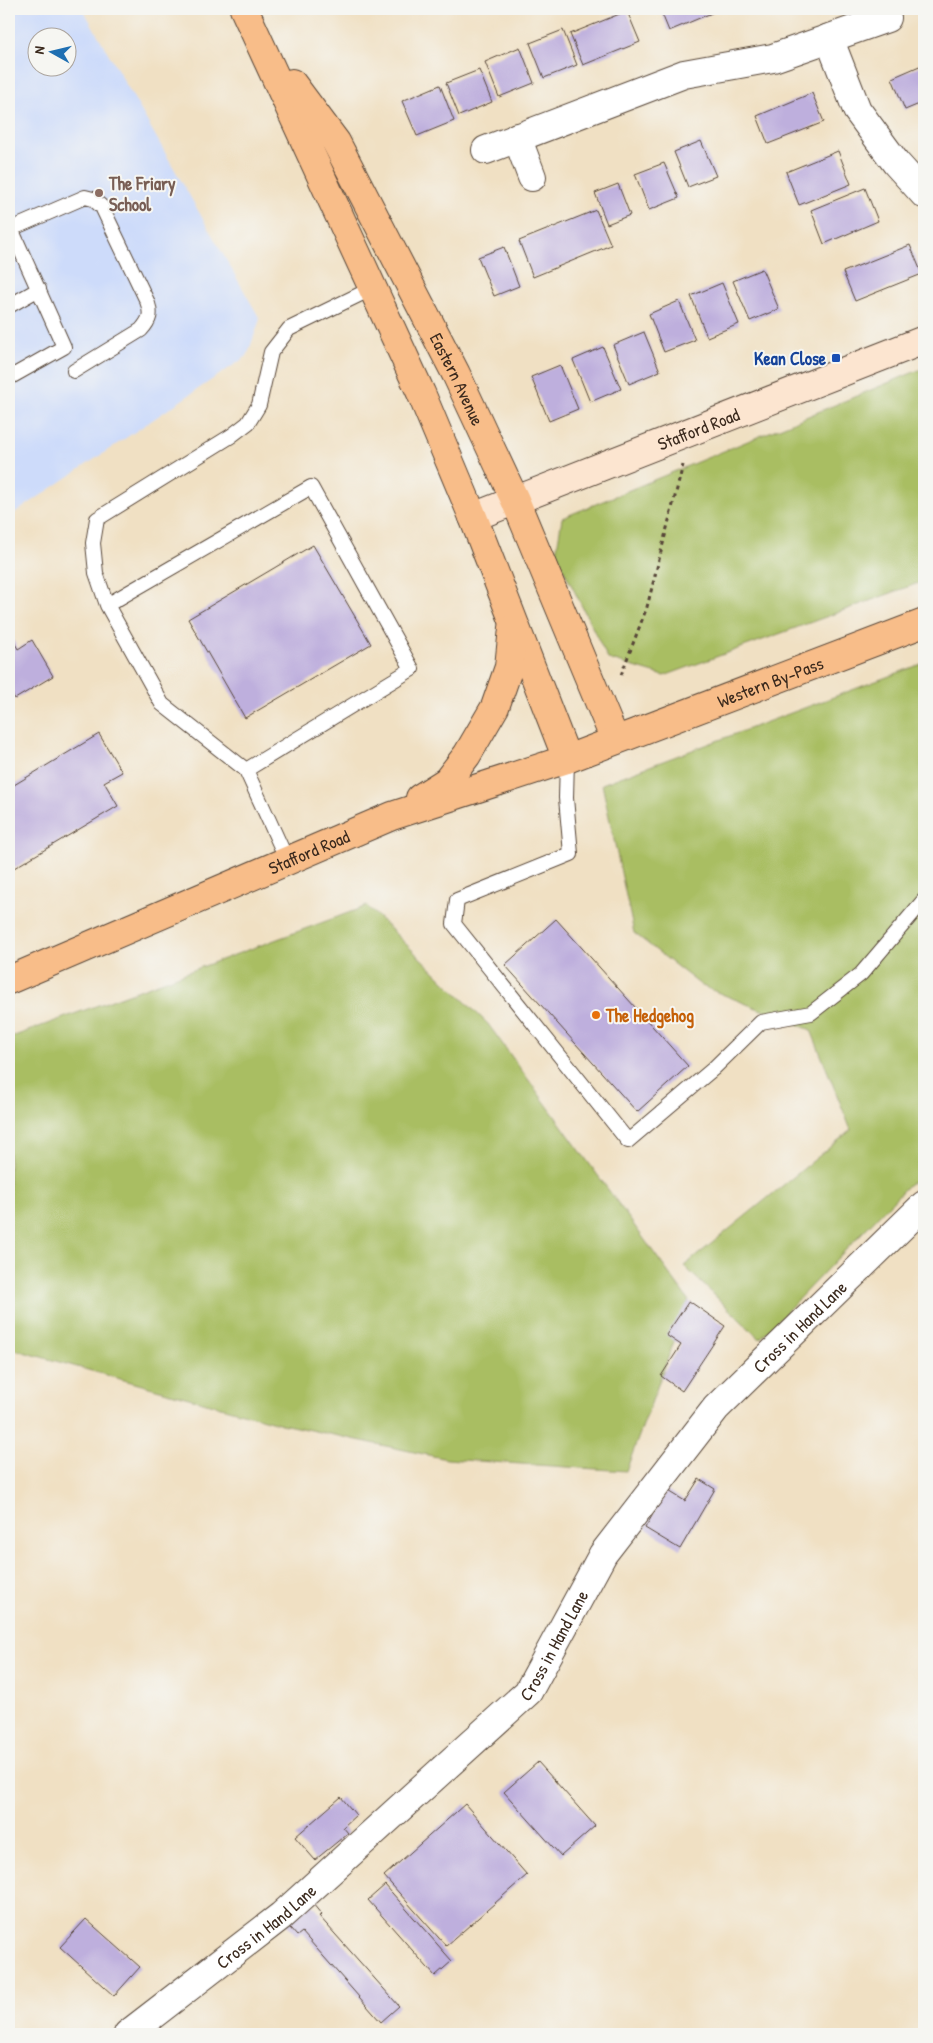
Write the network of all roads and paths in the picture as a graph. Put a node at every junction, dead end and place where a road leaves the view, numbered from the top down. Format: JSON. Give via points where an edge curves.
{"nodes":[{"id":1,"x":244,"y":9,"type":"edge"},
{"id":2,"x":886,"y":18,"type":"dead end"},
{"id":3,"x":829,"y":38,"type":"junction"},
{"id":4,"x":259,"y":39,"type":"junction"},
{"id":5,"x":517,"y":137,"type":"junction"},
{"id":6,"x":486,"y":150,"type":"dead end"},
{"id":7,"x":532,"y":176,"type":"dead end"},
{"id":8,"x":924,"y":194,"type":"edge"},
{"id":9,"x":10,"y":227,"type":"edge"},
{"id":10,"x":373,"y":288,"type":"junction"},
{"id":11,"x":39,"y":289,"type":"junction"},
{"id":12,"x":9,"y":306,"type":"edge"},
{"id":13,"x":924,"y":340,"type":"edge"},
{"id":14,"x":74,"y":371,"type":"dead end"},
{"id":15,"x":9,"y":378,"type":"edge"},
{"id":16,"x":696,"y":430,"type":"junction"},
{"id":17,"x":515,"y":500,"type":"junction"},
{"id":18,"x":473,"y":517,"type":"junction"},
{"id":19,"x":107,"y":605,"type":"junction"},
{"id":20,"x":513,"y":622,"type":"junction"},
{"id":21,"x":924,"y":623,"type":"edge"},
{"id":22,"x":619,"y":680,"type":"dead end"},
{"id":23,"x":615,"y":740,"type":"junction"},
{"id":24,"x":566,"y":759,"type":"junction"},
{"id":25,"x":246,"y":770,"type":"junction"},
{"id":26,"x":392,"y":816,"type":"junction"},
{"id":27,"x":287,"y":860,"type":"junction"},
{"id":28,"x":924,"y":900,"type":"edge"},
{"id":29,"x":9,"y":980,"type":"edge"},
{"id":30,"x":924,"y":1205,"type":"edge"},
{"id":31,"x":128,"y":2034,"type":"edge"}],
"edges":[{"from":1,"to":4,"type":"highway","name":"Eastern Avenue"},
{"from":2,"to":3,"type":"street"},
{"from":3,"to":5,"type":"street","via":[[773,58],[684,74]]},
{"from":3,"to":8,"type":"street","via":[[857,110],[896,163]]},
{"from":4,"to":10,"type":"highway","name":"Eastern Avenue"},
{"from":4,"to":17,"type":"highway","name":"Eastern Avenue","via":[[336,142],[456,374]]},
{"from":5,"to":6,"type":"street"},
{"from":5,"to":7,"type":"street"},
{"from":9,"to":11,"type":"lane"},
{"from":9,"to":14,"type":"lane","via":[[85,197],[93,199],[102,207],[147,301],[151,311],[149,321],[141,330]]},
{"from":10,"to":18,"type":"highway","name":"Eastern Avenue"},
{"from":10,"to":19,"type":"lane","via":[[289,329],[270,352],[259,406],[248,423],[97,519],[93,543],[96,573]]},
{"from":11,"to":12,"type":"lane"},
{"from":11,"to":15,"type":"lane","via":[[64,347]]},
{"from":13,"to":16,"type":"street","name":"Stafford Road"},
{"from":16,"to":17,"type":"street","name":"Stafford Road"},
{"from":16,"to":22,"type":"path","via":[[686,455],[647,607]]},
{"from":17,"to":18,"type":"street","name":"Stafford Road"},
{"from":17,"to":23,"type":"highway","name":"Eastern Avenue"},
{"from":18,"to":20,"type":"highway","name":"Eastern Avenue"},
{"from":19,"to":25,"type":"lane","via":[[162,704]]},
{"from":19,"to":25,"type":"lane","via":[[311,487],[412,669]]},
{"from":20,"to":24,"type":"highway","name":"Eastern Avenue"},
{"from":20,"to":26,"type":"highway","via":[[513,645],[503,689],[467,754],[447,781]]},
{"from":21,"to":23,"type":"highway","name":"Western By-Pass"},
{"from":23,"to":24,"type":"highway","name":"Stafford Road"},
{"from":24,"to":26,"type":"highway","name":"Stafford Road"},
{"from":24,"to":28,"type":"lane","via":[[571,854],[457,900],[454,924],[628,1141],[761,1022],[811,1013],[861,974]]},
{"from":25,"to":27,"type":"lane"},
{"from":26,"to":27,"type":"highway","name":"Stafford Road"},
{"from":27,"to":29,"type":"highway","name":"Stafford Road"},
{"from":30,"to":31,"type":"street","name":"Cross in Hand Lane","via":[[716,1408],[603,1554],[528,1692],[281,1916]]}]}
